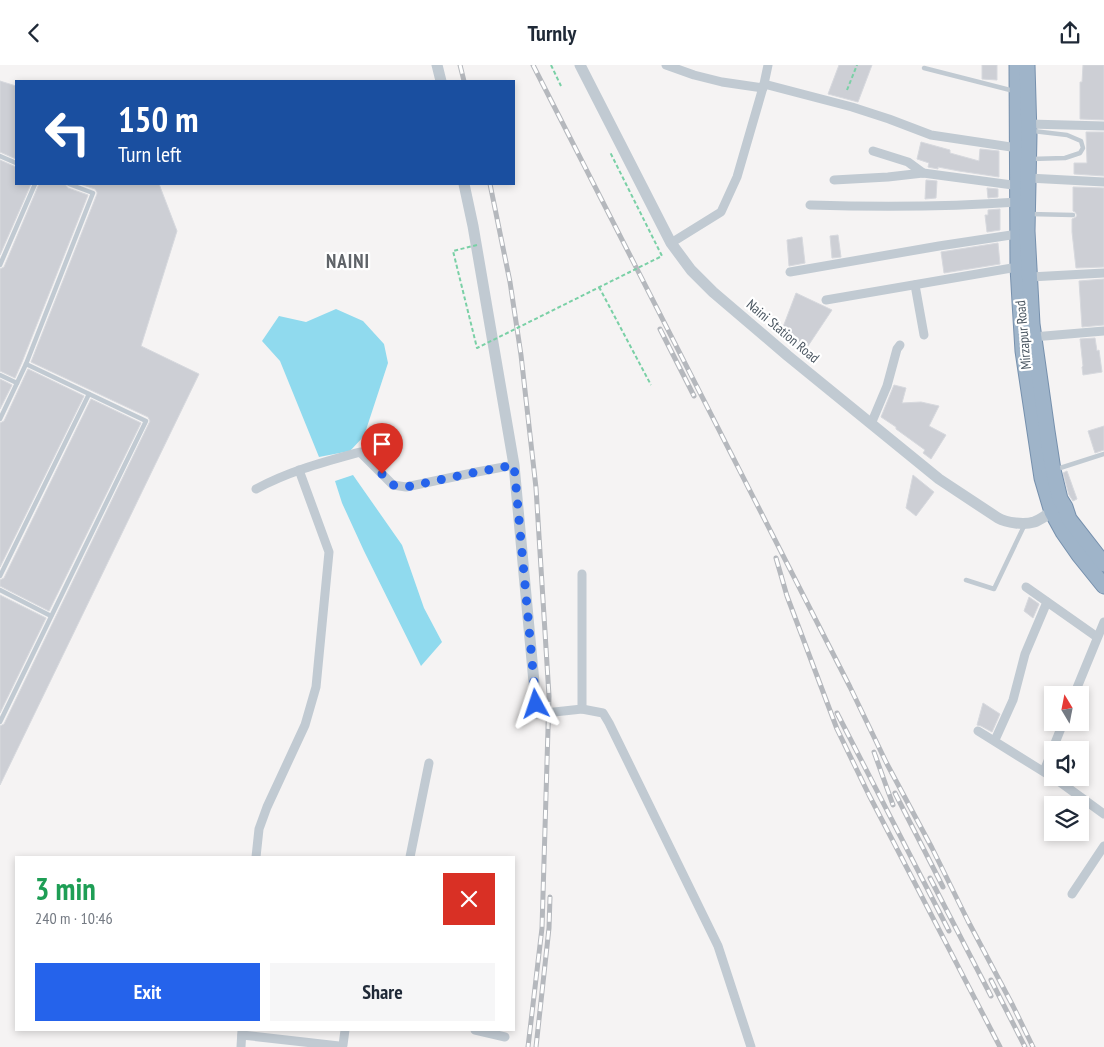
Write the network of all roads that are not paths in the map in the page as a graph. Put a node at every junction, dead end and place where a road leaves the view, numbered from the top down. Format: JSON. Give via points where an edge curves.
{"nodes":[{"id":1,"x":437,"y":65,"type":"edge"},
{"id":2,"x":580,"y":65,"type":"edge"},
{"id":3,"x":666,"y":65,"type":"edge"},
{"id":4,"x":1016,"y":65,"type":"edge"},
{"id":5,"x":1027,"y":65,"type":"edge"},
{"id":6,"x":765,"y":66,"type":"edge"},
{"id":7,"x":924,"y":68,"type":"dead end"},
{"id":8,"x":441,"y":80,"type":"edge"},
{"id":9,"x":764,"y":86,"type":"junction"},
{"id":10,"x":1018,"y":92,"type":"junction"},
{"id":11,"x":1104,"y":126,"type":"edge"},
{"id":12,"x":1029,"y":127,"type":"junction"},
{"id":13,"x":873,"y":151,"type":"dead end"},
{"id":14,"x":1023,"y":153,"type":"junction"},
{"id":15,"x":0,"y":156,"type":"edge"},
{"id":16,"x":15,"y":163,"type":"edge"},
{"id":17,"x":924,"y":173,"type":"junction"},
{"id":18,"x":834,"y":180,"type":"dead end"},
{"id":19,"x":1104,"y":182,"type":"edge"},
{"id":20,"x":1025,"y":183,"type":"junction"},
{"id":21,"x":35,"y":185,"type":"edge"},
{"id":22,"x":72,"y":185,"type":"edge"},
{"id":23,"x":464,"y":185,"type":"edge"},
{"id":24,"x":1018,"y":201,"type":"junction"},
{"id":25,"x":810,"y":205,"type":"dead end"},
{"id":26,"x":1028,"y":214,"type":"junction"},
{"id":27,"x":1073,"y":215,"type":"dead end"},
{"id":28,"x":1018,"y":234,"type":"junction"},
{"id":29,"x":671,"y":243,"type":"junction"},
{"id":30,"x":0,"y":265,"type":"edge"},
{"id":31,"x":1018,"y":267,"type":"junction"},
{"id":32,"x":790,"y":272,"type":"dead end"},
{"id":33,"x":1104,"y":273,"type":"edge"},
{"id":34,"x":1030,"y":277,"type":"junction"},
{"id":35,"x":915,"y":285,"type":"junction"},
{"id":36,"x":826,"y":300,"type":"dead end"},
{"id":37,"x":1104,"y":331,"type":"edge"},
{"id":38,"x":924,"y":335,"type":"dead end"},
{"id":39,"x":1033,"y":337,"type":"junction"},
{"id":40,"x":900,"y":345,"type":"dead end"},
{"id":41,"x":26,"y":364,"type":"junction"},
{"id":42,"x":0,"y":375,"type":"edge"},
{"id":43,"x":18,"y":383,"type":"junction"},
{"id":44,"x":89,"y":394,"type":"junction"},
{"id":45,"x":0,"y":419,"type":"edge"},
{"id":46,"x":871,"y":424,"type":"junction"},
{"id":47,"x":1104,"y":454,"type":"edge"},
{"id":48,"x":514,"y":465,"type":"junction"},
{"id":49,"x":299,"y":470,"type":"junction"},
{"id":50,"x":1053,"y":470,"type":"junction"},
{"id":51,"x":256,"y":489,"type":"dead end"},
{"id":52,"x":1057,"y":509,"type":"junction"},
{"id":53,"x":1026,"y":523,"type":"junction"},
{"id":54,"x":1099,"y":548,"type":"edge"},
{"id":55,"x":1104,"y":564,"type":"edge"},
{"id":56,"x":582,"y":574,"type":"dead end"},
{"id":57,"x":0,"y":576,"type":"edge"},
{"id":58,"x":966,"y":579,"type":"dead end"},
{"id":59,"x":1104,"y":586,"type":"edge"},
{"id":60,"x":1026,"y":587,"type":"dead end"},
{"id":61,"x":0,"y":589,"type":"edge"},
{"id":62,"x":1047,"y":602,"type":"junction"},
{"id":63,"x":51,"y":617,"type":"junction"},
{"id":64,"x":1104,"y":622,"type":"edge"},
{"id":65,"x":1097,"y":637,"type":"junction"},
{"id":66,"x":1078,"y":686,"type":"edge"},
{"id":67,"x":536,"y":704,"type":"joint"},
{"id":68,"x":582,"y":709,"type":"junction"},
{"id":69,"x":0,"y":722,"type":"edge"},
{"id":70,"x":978,"y":731,"type":"dead end"},
{"id":71,"x":995,"y":740,"type":"junction"},
{"id":72,"x":429,"y":763,"type":"dead end"},
{"id":73,"x":1044,"y":771,"type":"edge"},
{"id":74,"x":1067,"y":786,"type":"edge"},
{"id":75,"x":1103,"y":810,"type":"edge"},
{"id":76,"x":1104,"y":846,"type":"edge"},
{"id":77,"x":256,"y":856,"type":"edge"},
{"id":78,"x":410,"y":856,"type":"edge"},
{"id":79,"x":1072,"y":894,"type":"dead end"},
{"id":80,"x":344,"y":1031,"type":"edge"},
{"id":81,"x":479,"y":1031,"type":"edge"},
{"id":82,"x":242,"y":1033,"type":"edge"},
{"id":83,"x":505,"y":1037,"type":"dead end"},
{"id":84,"x":241,"y":1047,"type":"edge"},
{"id":85,"x":751,"y":1047,"type":"edge"}],
"edges":[{"from":1,"to":8,"type":"street"},
{"from":2,"to":29,"type":"street","name":"Naini Station Road"},
{"from":3,"to":9,"type":"street","via":[[694,75]]},
{"from":4,"to":10,"type":"highway","name":"Mirzapur Road"},
{"from":5,"to":12,"type":"highway","name":"Mirzapur Road"},
{"from":6,"to":9,"type":"street"},
{"from":7,"to":10,"type":"lane"},
{"from":9,"to":14,"type":"street","via":[[852,107],[931,135]]},
{"from":9,"to":29,"type":"street","via":[[737,177],[721,212]]},
{"from":10,"to":14,"type":"highway","name":"Mirzapur Road"},
{"from":11,"to":12,"type":"street"},
{"from":12,"to":14,"type":"highway","name":"Mirzapur Road"},
{"from":12,"to":14,"type":"lane","via":[[1067,135],[1082,141],[1083,148],[1080,153],[1065,158]]},
{"from":13,"to":17,"type":"street","via":[[908,162]]},
{"from":14,"to":20,"type":"highway","name":"Mirzapur Road"},
{"from":15,"to":16,"type":"lane"},
{"from":17,"to":18,"type":"street"},
{"from":17,"to":20,"type":"street"},
{"from":19,"to":20,"type":"street"},
{"from":20,"to":24,"type":"highway","name":"Mirzapur Road"},
{"from":20,"to":26,"type":"highway","name":"Mirzapur Road"},
{"from":21,"to":30,"type":"lane"},
{"from":22,"to":41,"type":"lane","via":[[93,193]]},
{"from":23,"to":48,"type":"street"},
{"from":24,"to":25,"type":"street","via":[[916,206]]},
{"from":24,"to":28,"type":"highway","name":"Mirzapur Road"},
{"from":26,"to":27,"type":"lane"},
{"from":26,"to":34,"type":"highway","name":"Mirzapur Road"},
{"from":28,"to":31,"type":"highway","name":"Mirzapur Road"},
{"from":28,"to":32,"type":"street"},
{"from":29,"to":46,"type":"street","name":"Naini Station Road","via":[[713,292]]},
{"from":31,"to":35,"type":"street"},
{"from":31,"to":52,"type":"highway","name":"Mirzapur Road","via":[[1028,387],[1042,478]]},
{"from":33,"to":34,"type":"street"},
{"from":34,"to":39,"type":"highway","name":"Mirzapur Road"},
{"from":35,"to":36,"type":"street"},
{"from":35,"to":38,"type":"street"},
{"from":37,"to":39,"type":"street"},
{"from":39,"to":50,"type":"highway","name":"Mirzapur Road"},
{"from":40,"to":46,"type":"street"},
{"from":41,"to":43,"type":"lane"},
{"from":41,"to":44,"type":"lane"},
{"from":42,"to":43,"type":"lane"},
{"from":43,"to":45,"type":"lane"},
{"from":44,"to":57,"type":"lane"},
{"from":44,"to":63,"type":"lane","via":[[146,421]]},
{"from":46,"to":53,"type":"street","name":"Naini Station Road","via":[[939,479],[1004,522]]},
{"from":47,"to":50,"type":"lane"},
{"from":48,"to":49,"type":"street","via":[[406,487],[393,485],[360,452]]},
{"from":48,"to":67,"type":"street"},
{"from":49,"to":51,"type":"street"},
{"from":49,"to":77,"type":"street","via":[[329,552],[316,687],[305,725],[259,829]]},
{"from":50,"to":52,"type":"highway","name":"Mirzapur Road","via":[[1060,499]]},
{"from":52,"to":53,"type":"street","name":"Naini Station Road"},
{"from":52,"to":54,"type":"highway","name":"Mirzapur Road"},
{"from":52,"to":59,"type":"highway","name":"Mirzapur Road","via":[[1063,532]]},
{"from":53,"to":58,"type":"lane","via":[[994,589]]},
{"from":54,"to":55,"type":"highway","name":"Mirzapur Road"},
{"from":56,"to":68,"type":"street"},
{"from":60,"to":62,"type":"street"},
{"from":61,"to":63,"type":"lane"},
{"from":62,"to":65,"type":"street"},
{"from":62,"to":71,"type":"street","via":[[1025,654],[1013,700]]},
{"from":63,"to":69,"type":"lane"},
{"from":64,"to":65,"type":"street"},
{"from":65,"to":66,"type":"street"},
{"from":67,"to":68,"type":"street","via":[[536,714]]},
{"from":68,"to":85,"type":"street","via":[[603,713],[609,723],[718,946]]},
{"from":70,"to":71,"type":"street"},
{"from":71,"to":73,"type":"street"},
{"from":72,"to":78,"type":"street"},
{"from":74,"to":75,"type":"street"},
{"from":76,"to":79,"type":"street"},
{"from":80,"to":82,"type":"street","via":[[343,1045],[339,1046]]},
{"from":81,"to":83,"type":"street"},
{"from":82,"to":84,"type":"street"}]}
